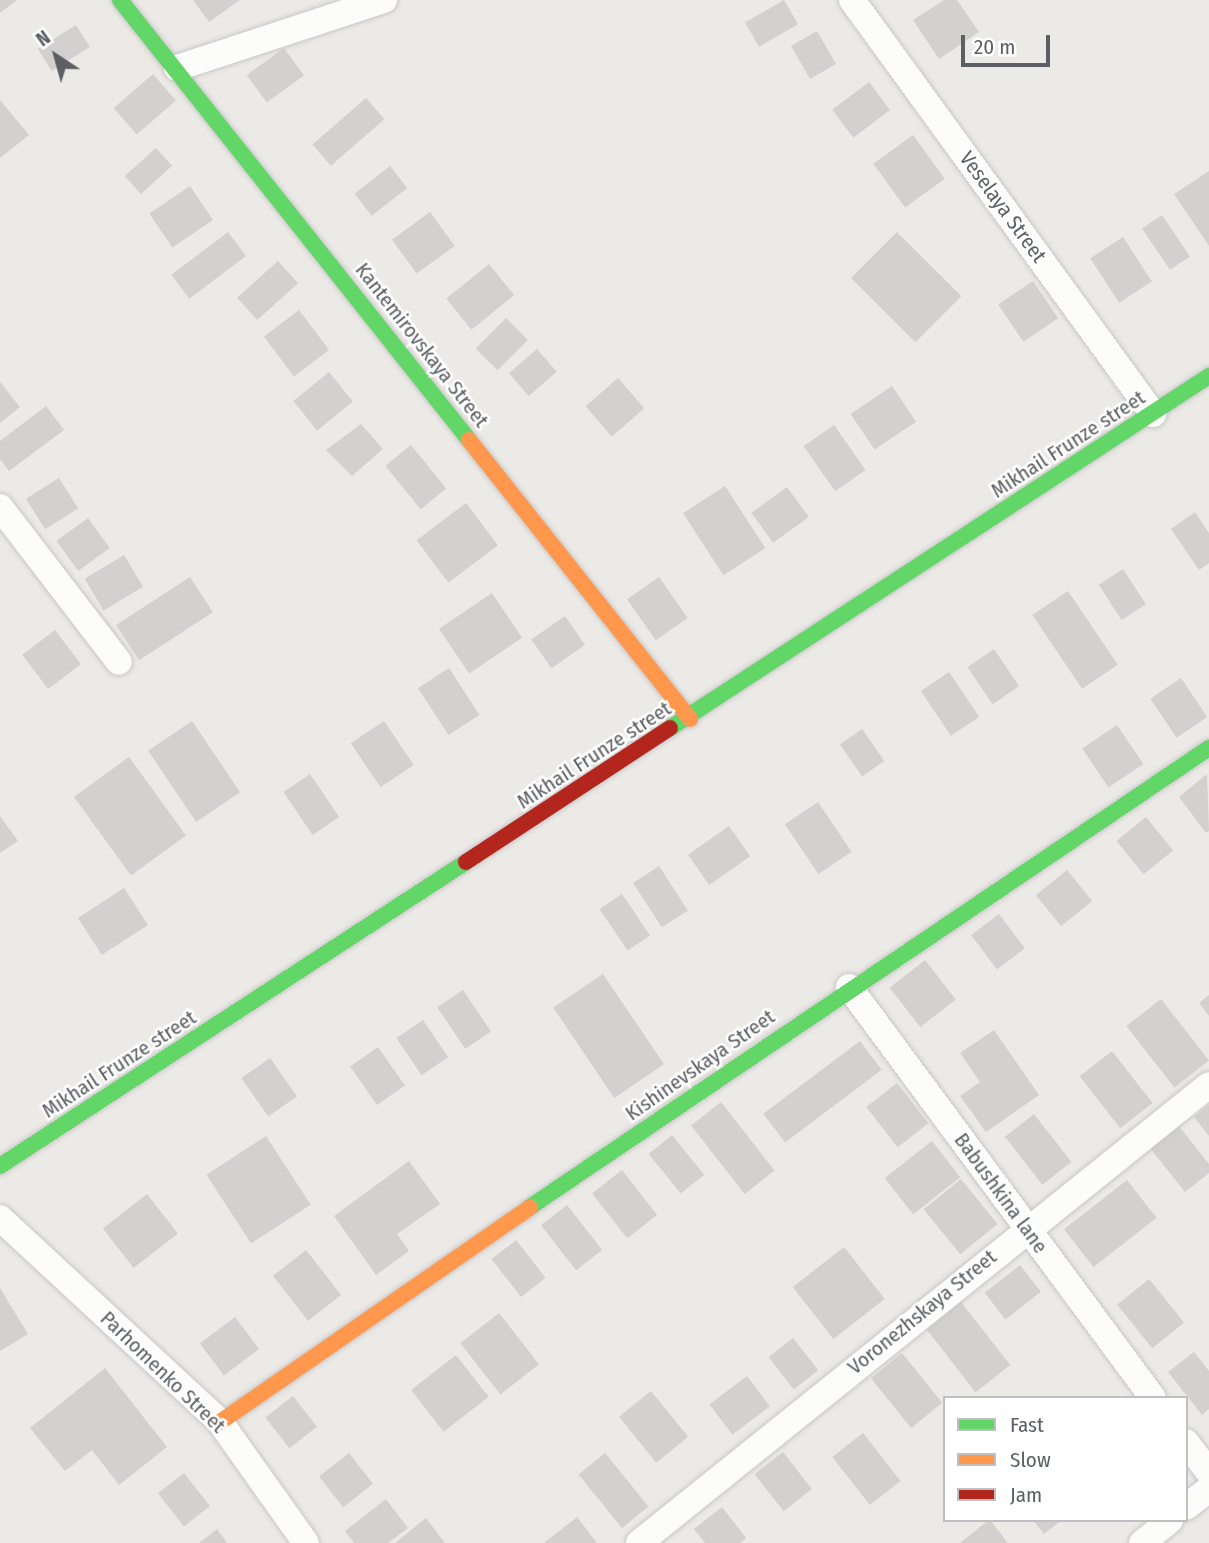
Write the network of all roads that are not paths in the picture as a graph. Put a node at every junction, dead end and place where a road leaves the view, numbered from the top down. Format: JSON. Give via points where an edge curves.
{"nodes":[{"id":1,"x":120,"y":0,"type":"edge"},
{"id":2,"x":384,"y":0,"type":"edge"},
{"id":3,"x":852,"y":0,"type":"edge"},
{"id":4,"x":177,"y":68,"type":"junction"},
{"id":5,"x":1209,"y":376,"type":"edge"},
{"id":6,"x":1153,"y":414,"type":"junction"},
{"id":7,"x":0,"y":507,"type":"edge"},
{"id":8,"x":120,"y":662,"type":"dead end"},
{"id":9,"x":690,"y":719,"type":"junction"},
{"id":10,"x":1209,"y":748,"type":"edge"},
{"id":11,"x":849,"y":987,"type":"junction"},
{"id":12,"x":1209,"y":1085,"type":"edge"},
{"id":13,"x":0,"y":1166,"type":"edge"},
{"id":14,"x":0,"y":1218,"type":"edge"},
{"id":15,"x":1026,"y":1227,"type":"junction"},
{"id":16,"x":1152,"y":1396,"type":"edge"},
{"id":17,"x":220,"y":1422,"type":"junction"},
{"id":18,"x":1188,"y":1445,"type":"edge"},
{"id":19,"x":1209,"y":1472,"type":"edge"},
{"id":20,"x":1209,"y":1489,"type":"edge"},
{"id":21,"x":1188,"y":1505,"type":"edge"},
{"id":22,"x":1168,"y":1522,"type":"edge"},
{"id":23,"x":306,"y":1543,"type":"edge"},
{"id":24,"x":639,"y":1543,"type":"edge"},
{"id":25,"x":1142,"y":1543,"type":"edge"}],
"edges":[{"from":1,"to":4,"type":"street","name":"Kantemirovskaya Street"},
{"from":2,"to":4,"type":"street"},
{"from":3,"to":6,"type":"street","name":"Veselaya Street"},
{"from":4,"to":9,"type":"street","name":"Kantemirovskaya Street"},
{"from":5,"to":6,"type":"street","name":"Mikhail Frunze street"},
{"from":6,"to":9,"type":"street","name":"Mikhail Frunze street"},
{"from":7,"to":8,"type":"street"},
{"from":9,"to":13,"type":"street","name":"Mikhail Frunze street"},
{"from":10,"to":11,"type":"street","name":"Kishinevskaya Street"},
{"from":11,"to":15,"type":"street","name":"Babushkina lane"},
{"from":11,"to":17,"type":"street","name":"Kishinevskaya Street"},
{"from":12,"to":15,"type":"street","name":"Voronezhskaya Street"},
{"from":14,"to":17,"type":"street","name":"Parhomenko Street"},
{"from":15,"to":16,"type":"street","name":"Babushkina lane"},
{"from":15,"to":24,"type":"street","name":"Voronezhskaya Street"},
{"from":17,"to":23,"type":"street","name":"Parhomenko Street"},
{"from":18,"to":19,"type":"street"},
{"from":20,"to":21,"type":"street"},
{"from":22,"to":25,"type":"street"}]}
